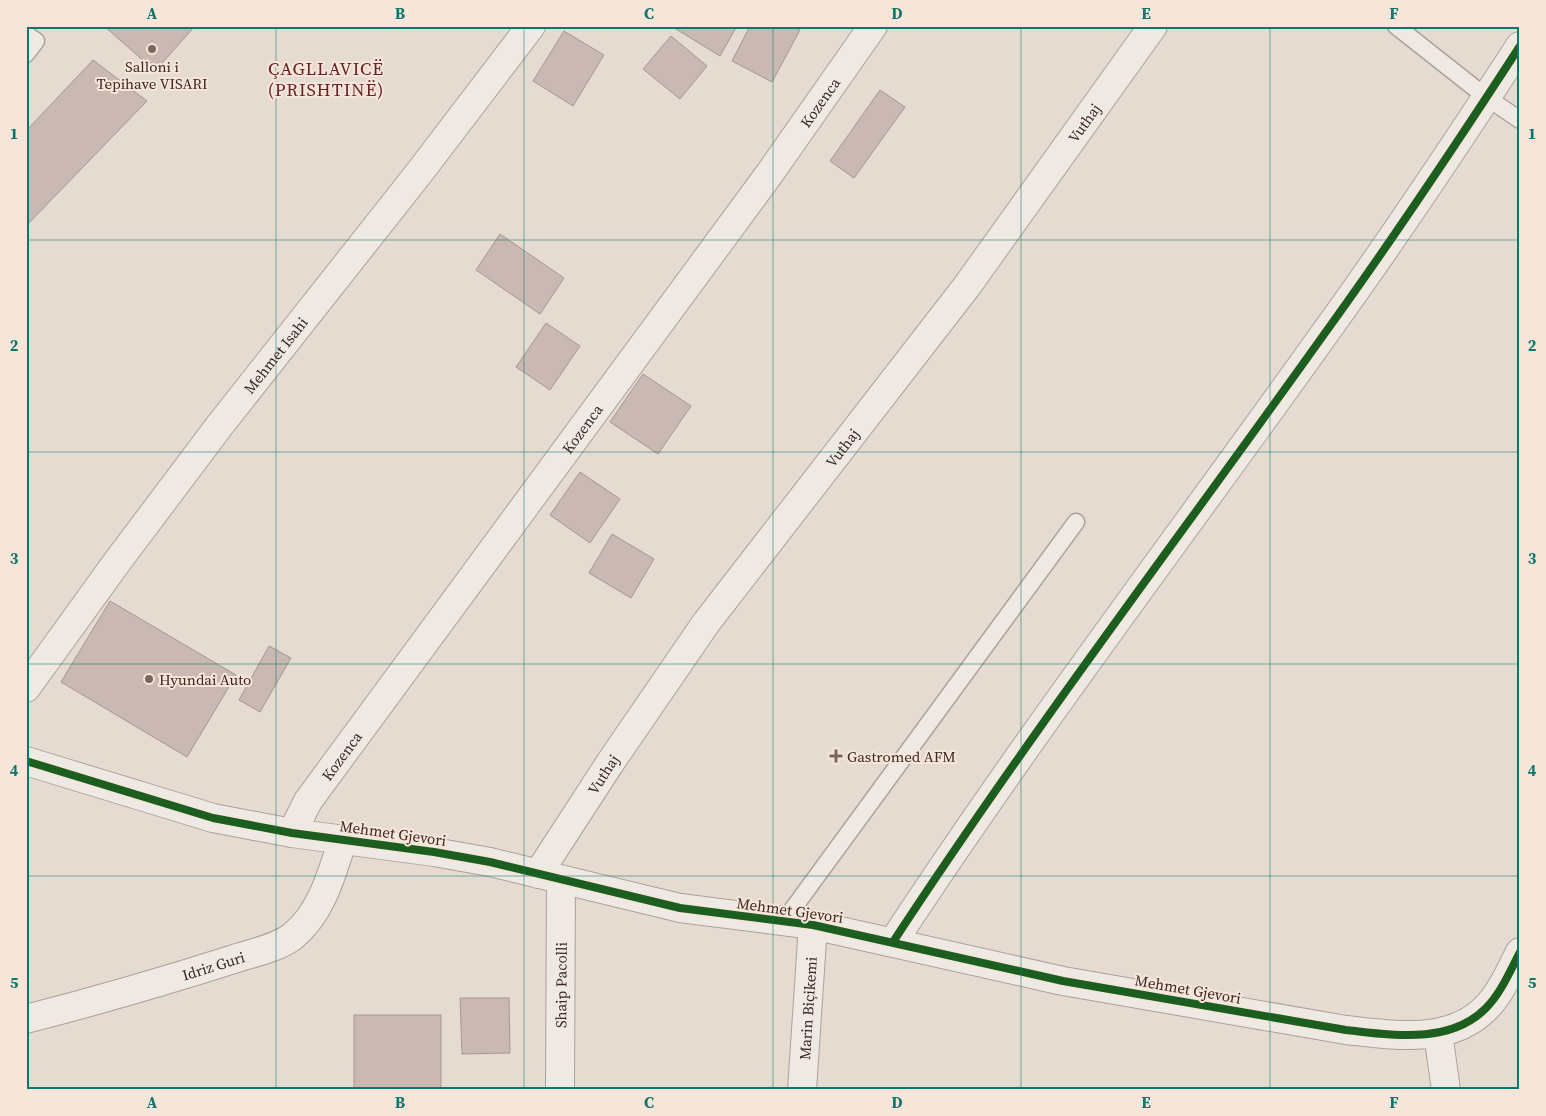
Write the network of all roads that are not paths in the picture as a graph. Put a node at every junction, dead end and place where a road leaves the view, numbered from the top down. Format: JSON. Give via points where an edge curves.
{"nodes":[{"id":1,"x":531,"y":26,"type":"edge"},
{"id":2,"x":873,"y":26,"type":"edge"},
{"id":3,"x":1153,"y":26,"type":"edge"},
{"id":4,"x":1396,"y":26,"type":"edge"},
{"id":5,"x":26,"y":34,"type":"edge"},
{"id":6,"x":1520,"y":46,"type":"edge"},
{"id":7,"x":26,"y":54,"type":"edge"},
{"id":8,"x":1486,"y":97,"type":"junction"},
{"id":9,"x":1520,"y":120,"type":"edge"},
{"id":10,"x":1076,"y":522,"type":"dead end"},
{"id":11,"x":26,"y":688,"type":"edge"},
{"id":12,"x":26,"y":761,"type":"edge"},
{"id":13,"x":292,"y":833,"type":"junction"},
{"id":14,"x":343,"y":839,"type":"junction"},
{"id":15,"x":550,"y":877,"type":"junction"},
{"id":16,"x":784,"y":921,"type":"junction"},
{"id":17,"x":813,"y":925,"type":"junction"},
{"id":18,"x":893,"y":942,"type":"junction"},
{"id":19,"x":1520,"y":952,"type":"edge"},
{"id":20,"x":26,"y":1020,"type":"edge"},
{"id":21,"x":1438,"y":1033,"type":"junction"},
{"id":22,"x":560,"y":1090,"type":"edge"},
{"id":23,"x":802,"y":1090,"type":"edge"},
{"id":24,"x":1446,"y":1090,"type":"edge"}],
"edges":[{"from":1,"to":11,"type":"street","name":"Mehmet Isahi","via":[[220,425]]},
{"from":2,"to":13,"type":"street","name":"Kozenca","via":[[770,173],[308,801]]},
{"from":3,"to":15,"type":"street","name":"Vuthaj","via":[[967,286],[706,623],[610,762]]},
{"from":4,"to":8,"type":"lane"},
{"from":5,"to":7,"type":"lane","via":[[36,42]]},
{"from":6,"to":8,"type":"street"},
{"from":8,"to":9,"type":"lane"},
{"from":8,"to":18,"type":"street","via":[[1325,333],[1034,733]]},
{"from":10,"to":16,"type":"lane"},
{"from":12,"to":13,"type":"street","name":"Mehmet Gjevori","via":[[213,818]]},
{"from":13,"to":14,"type":"street","name":"Mehmet Gjevori"},
{"from":14,"to":15,"type":"street","name":"Mehmet Gjevori","via":[[434,852]]},
{"from":14,"to":20,"type":"street","name":"Idriz Guri","via":[[322,898],[292,937],[210,966]]},
{"from":15,"to":16,"type":"street","name":"Mehmet Gjevori","via":[[680,908]]},
{"from":15,"to":22,"type":"street","name":"Shaip Pacolli"},
{"from":16,"to":17,"type":"street","name":"Mehmet Gjevori"},
{"from":17,"to":18,"type":"street","name":"Mehmet Gjevori"},
{"from":17,"to":23,"type":"street","name":"Marin Biçikemi"},
{"from":18,"to":21,"type":"street","name":"Mehmet Gjevori","via":[[1063,981],[1327,1026],[1394,1035]]},
{"from":19,"to":21,"type":"street","name":"Mehmet Gjevori","via":[[1486,1008],[1466,1024]]},
{"from":21,"to":24,"type":"street"}]}
